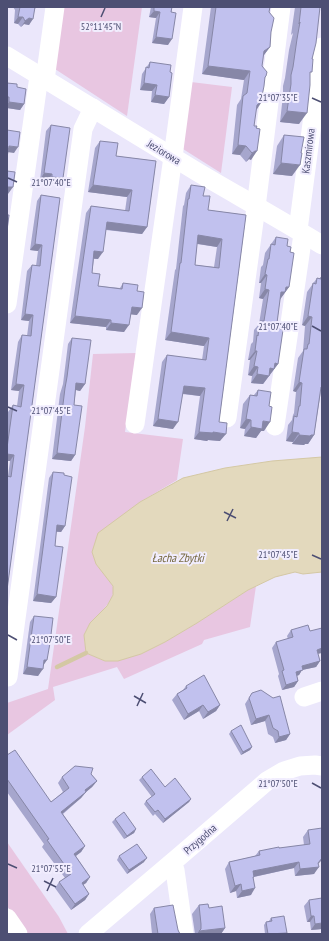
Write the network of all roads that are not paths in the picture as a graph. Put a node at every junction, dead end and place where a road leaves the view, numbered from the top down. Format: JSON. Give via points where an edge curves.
{"nodes":[{"id":1,"x":55,"y":7,"type":"edge"},
{"id":2,"x":193,"y":7,"type":"edge"},
{"id":3,"x":281,"y":7,"type":"edge"},
{"id":4,"x":322,"y":47,"type":"edge"},
{"id":5,"x":7,"y":56,"type":"edge"},
{"id":6,"x":42,"y":78,"type":"junction"},
{"id":7,"x":92,"y":108,"type":"junction"},
{"id":8,"x":173,"y":157,"type":"junction"},
{"id":9,"x":256,"y":207,"type":"junction"},
{"id":10,"x":301,"y":232,"type":"junction"},
{"id":11,"x":322,"y":245,"type":"edge"},
{"id":12,"x":7,"y":304,"type":"edge"},
{"id":13,"x":227,"y":418,"type":"dead end"},
{"id":14,"x":135,"y":424,"type":"dead end"},
{"id":15,"x":275,"y":426,"type":"dead end"},
{"id":16,"x":8,"y":677,"type":"dead end"},
{"id":17,"x":322,"y":766,"type":"edge"},
{"id":18,"x":171,"y":864,"type":"junction"},
{"id":19,"x":7,"y":918,"type":"edge"},
{"id":20,"x":18,"y":934,"type":"edge"},
{"id":21,"x":88,"y":934,"type":"edge"},
{"id":22,"x":184,"y":934,"type":"edge"}],
"edges":[{"from":1,"to":6,"type":"street"},
{"from":2,"to":8,"type":"street"},
{"from":3,"to":9,"type":"street"},
{"from":4,"to":10,"type":"street","name":"Kaszmirowa"},
{"from":5,"to":6,"type":"street","name":"Jeziorowa"},
{"from":6,"to":7,"type":"street","name":"Jeziorowa"},
{"from":6,"to":12,"type":"street"},
{"from":7,"to":8,"type":"street","name":"Jeziorowa"},
{"from":7,"to":16,"type":"street","via":[[83,129]]},
{"from":8,"to":9,"type":"street","name":"Jeziorowa"},
{"from":8,"to":14,"type":"street"},
{"from":9,"to":10,"type":"street","name":"Jeziorowa"},
{"from":9,"to":13,"type":"street"},
{"from":10,"to":11,"type":"street","name":"Jeziorowa"},
{"from":10,"to":15,"type":"street","name":"Kaszmirowa"},
{"from":17,"to":18,"type":"street","name":"Przygodna","via":[[300,766],[284,771],[267,781]]},
{"from":18,"to":21,"type":"street","name":"Przygodna"},
{"from":18,"to":22,"type":"street","via":[[175,870]]},
{"from":19,"to":20,"type":"street"}]}
